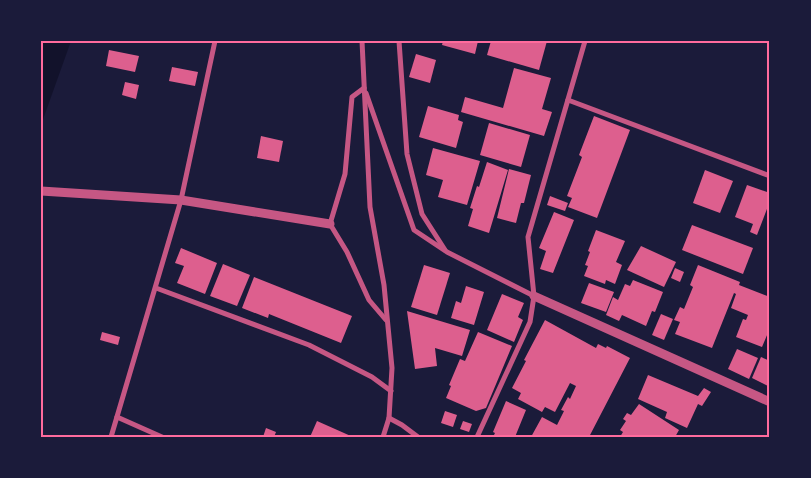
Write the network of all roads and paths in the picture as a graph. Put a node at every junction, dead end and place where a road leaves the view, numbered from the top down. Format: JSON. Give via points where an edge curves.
{"nodes":[{"id":1,"x":214,"y":41,"type":"edge"},
{"id":2,"x":362,"y":41,"type":"edge"},
{"id":3,"x":399,"y":41,"type":"edge"},
{"id":4,"x":585,"y":41,"type":"edge"},
{"id":5,"x":364,"y":88,"type":"junction"},
{"id":6,"x":568,"y":100,"type":"junction"},
{"id":7,"x":770,"y":176,"type":"edge"},
{"id":8,"x":46,"y":191,"type":"edge"},
{"id":9,"x":181,"y":200,"type":"junction"},
{"id":10,"x":330,"y":224,"type":"junction"},
{"id":11,"x":447,"y":252,"type":"junction"},
{"id":12,"x":156,"y":288,"type":"junction"},
{"id":13,"x":534,"y":296,"type":"junction"},
{"id":14,"x":387,"y":321,"type":"junction"},
{"id":15,"x":391,"y":391,"type":"junction"},
{"id":16,"x":770,"y":402,"type":"edge"},
{"id":17,"x":117,"y":417,"type":"junction"},
{"id":18,"x":389,"y":418,"type":"junction"},
{"id":19,"x":111,"y":437,"type":"edge"},
{"id":20,"x":162,"y":437,"type":"edge"},
{"id":21,"x":383,"y":437,"type":"edge"},
{"id":22,"x":418,"y":437,"type":"edge"},
{"id":23,"x":477,"y":437,"type":"edge"}],
"edges":[{"from":1,"to":9,"type":"street"},
{"from":2,"to":5,"type":"street"},
{"from":3,"to":11,"type":"street","via":[[407,154],[422,214]]},
{"from":4,"to":6,"type":"street"},
{"from":5,"to":10,"type":"street","via":[[352,97],[345,174]]},
{"from":5,"to":11,"type":"street","via":[[414,230]]},
{"from":5,"to":14,"type":"street","via":[[370,207]]},
{"from":6,"to":7,"type":"street"},
{"from":6,"to":13,"type":"street","via":[[528,237]]},
{"from":8,"to":9,"type":"street"},
{"from":9,"to":10,"type":"street"},
{"from":9,"to":12,"type":"street"},
{"from":10,"to":14,"type":"street","via":[[369,300]]},
{"from":11,"to":13,"type":"street"},
{"from":12,"to":15,"type":"street","via":[[309,345],[372,377]]},
{"from":12,"to":17,"type":"street"},
{"from":13,"to":16,"type":"street"},
{"from":13,"to":23,"type":"street","via":[[530,322]]},
{"from":14,"to":15,"type":"street"},
{"from":15,"to":18,"type":"street"},
{"from":17,"to":19,"type":"street"},
{"from":17,"to":20,"type":"street"},
{"from":18,"to":21,"type":"street"},
{"from":18,"to":22,"type":"street"}]}
